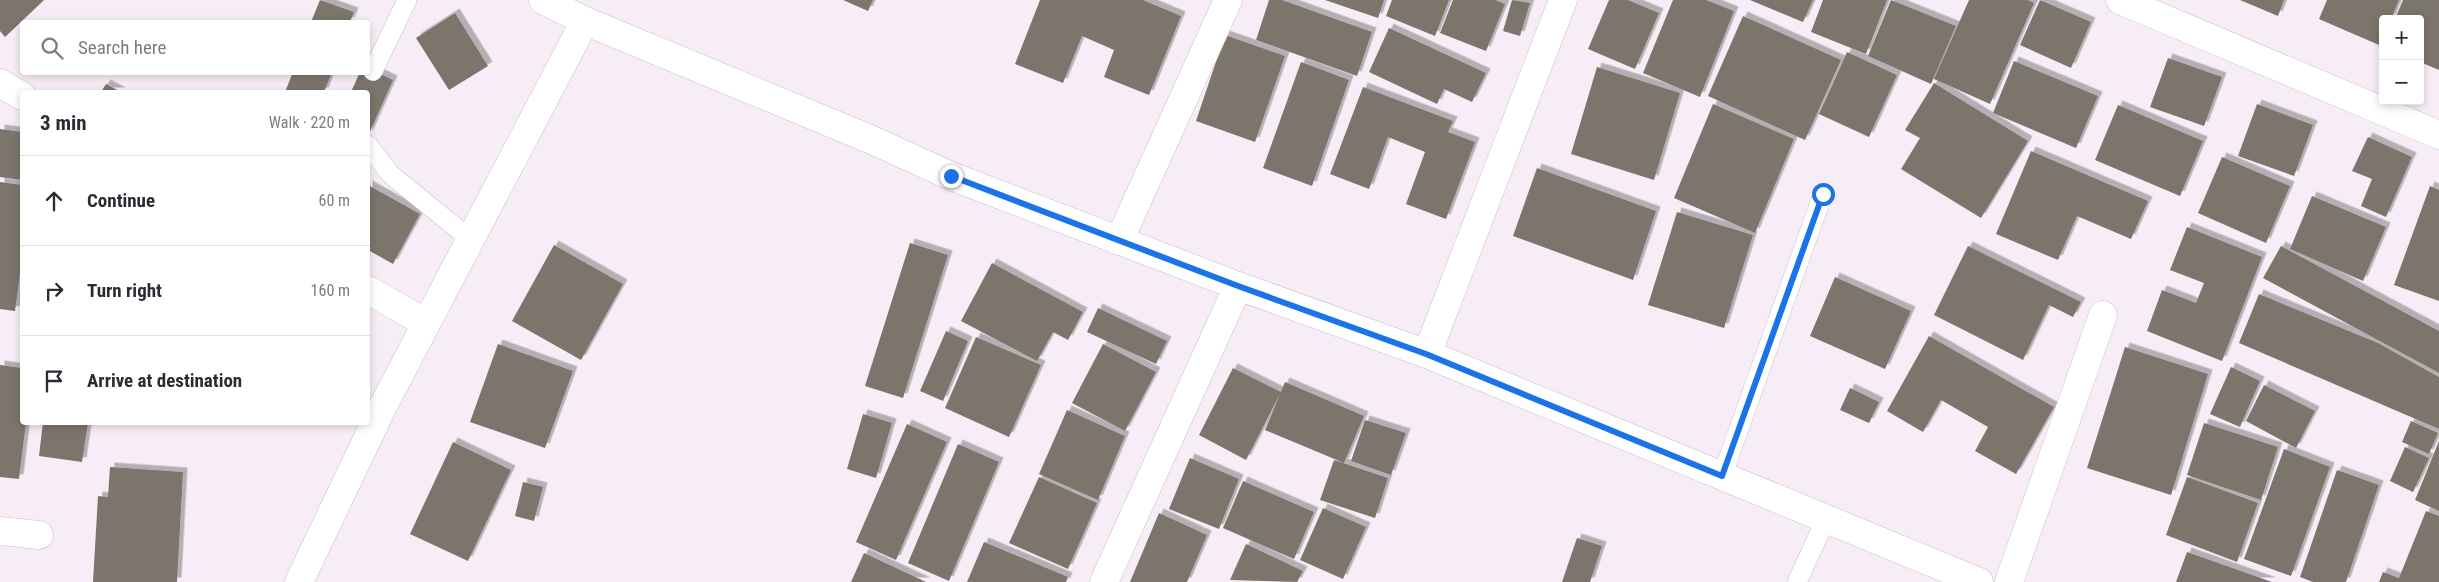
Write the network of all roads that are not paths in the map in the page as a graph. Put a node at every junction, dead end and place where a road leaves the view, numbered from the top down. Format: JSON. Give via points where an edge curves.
{"nodes":[{"id":1,"x":407,"y":0,"type":"edge"},
{"id":2,"x":543,"y":0,"type":"edge"},
{"id":3,"x":1228,"y":0,"type":"edge"},
{"id":4,"x":1563,"y":0,"type":"edge"},
{"id":5,"x":2120,"y":0,"type":"edge"},
{"id":6,"x":584,"y":22,"type":"junction"},
{"id":7,"x":373,"y":70,"type":"dead end"},
{"id":8,"x":0,"y":83,"type":"edge"},
{"id":9,"x":20,"y":95,"type":"edge"},
{"id":10,"x":2439,"y":134,"type":"edge"},
{"id":11,"x":370,"y":148,"type":"edge"},
{"id":12,"x":1823,"y":194,"type":"dead end"},
{"id":13,"x":470,"y":239,"type":"junction"},
{"id":14,"x":1119,"y":241,"type":"junction"},
{"id":15,"x":1238,"y":286,"type":"junction"},
{"id":16,"x":370,"y":291,"type":"edge"},
{"id":17,"x":2103,"y":315,"type":"dead end"},
{"id":18,"x":426,"y":323,"type":"junction"},
{"id":19,"x":1426,"y":354,"type":"junction"},
{"id":20,"x":1722,"y":476,"type":"junction"},
{"id":21,"x":1826,"y":519,"type":"junction"},
{"id":22,"x":0,"y":531,"type":"edge"},
{"id":23,"x":38,"y":536,"type":"dead end"},
{"id":24,"x":299,"y":582,"type":"edge"},
{"id":25,"x":1104,"y":582,"type":"edge"},
{"id":26,"x":1797,"y":582,"type":"edge"},
{"id":27,"x":1979,"y":582,"type":"edge"},
{"id":28,"x":2009,"y":582,"type":"edge"}],
"edges":[{"from":1,"to":7,"type":"lane"},
{"from":2,"to":6,"type":"street"},
{"from":3,"to":14,"type":"street"},
{"from":4,"to":19,"type":"street"},
{"from":5,"to":10,"type":"street"},
{"from":6,"to":13,"type":"street"},
{"from":6,"to":14,"type":"street","via":[[872,140],[951,176]]},
{"from":8,"to":9,"type":"street"},
{"from":11,"to":13,"type":"lane","via":[[390,174]]},
{"from":12,"to":20,"type":"lane"},
{"from":13,"to":18,"type":"street"},
{"from":14,"to":15,"type":"street"},
{"from":15,"to":19,"type":"street"},
{"from":15,"to":25,"type":"street"},
{"from":16,"to":18,"type":"street"},
{"from":17,"to":28,"type":"street"},
{"from":18,"to":24,"type":"street"},
{"from":19,"to":20,"type":"street"},
{"from":20,"to":21,"type":"street"},
{"from":21,"to":26,"type":"lane"},
{"from":21,"to":27,"type":"street"},
{"from":22,"to":23,"type":"street"}]}
